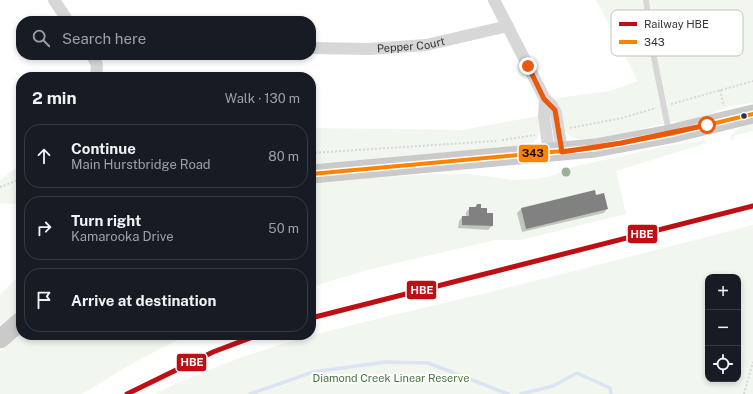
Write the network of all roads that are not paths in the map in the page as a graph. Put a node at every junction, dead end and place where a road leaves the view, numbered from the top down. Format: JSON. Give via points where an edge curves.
{"nodes":[{"id":1,"x":54,"y":0,"type":"edge"},
{"id":2,"x":494,"y":0,"type":"edge"},
{"id":3,"x":646,"y":0,"type":"edge"},
{"id":4,"x":647,"y":10,"type":"edge"},
{"id":5,"x":65,"y":16,"type":"edge"},
{"id":6,"x":508,"y":26,"type":"junction"},
{"id":7,"x":316,"y":48,"type":"edge"},
{"id":8,"x":654,"y":56,"type":"edge"},
{"id":9,"x":94,"y":60,"type":"edge"},
{"id":10,"x":96,"y":72,"type":"edge"},
{"id":11,"x":544,"y":99,"type":"junction"},
{"id":12,"x":753,"y":114,"type":"edge"},
{"id":13,"x":670,"y":134,"type":"junction"},
{"id":14,"x":556,"y":153,"type":"junction"},
{"id":15,"x":316,"y":174,"type":"edge"},
{"id":16,"x":16,"y":325,"type":"edge"},
{"id":17,"x":0,"y":339,"type":"edge"}],
"edges":[{"from":1,"to":5,"type":"street"},
{"from":2,"to":6,"type":"street"},
{"from":3,"to":4,"type":"lane"},
{"from":6,"to":7,"type":"street","name":"Pepper Court","via":[[426,45],[369,49]]},
{"from":6,"to":11,"type":"street"},
{"from":8,"to":13,"type":"lane"},
{"from":9,"to":10,"type":"street"},
{"from":11,"to":14,"type":"street","via":[[546,133]]},
{"from":11,"to":14,"type":"street","via":[[555,110],[559,131]]},
{"from":12,"to":13,"type":"main road"},
{"from":13,"to":14,"type":"main road"},
{"from":14,"to":15,"type":"main road"},
{"from":16,"to":17,"type":"main road"}]}
